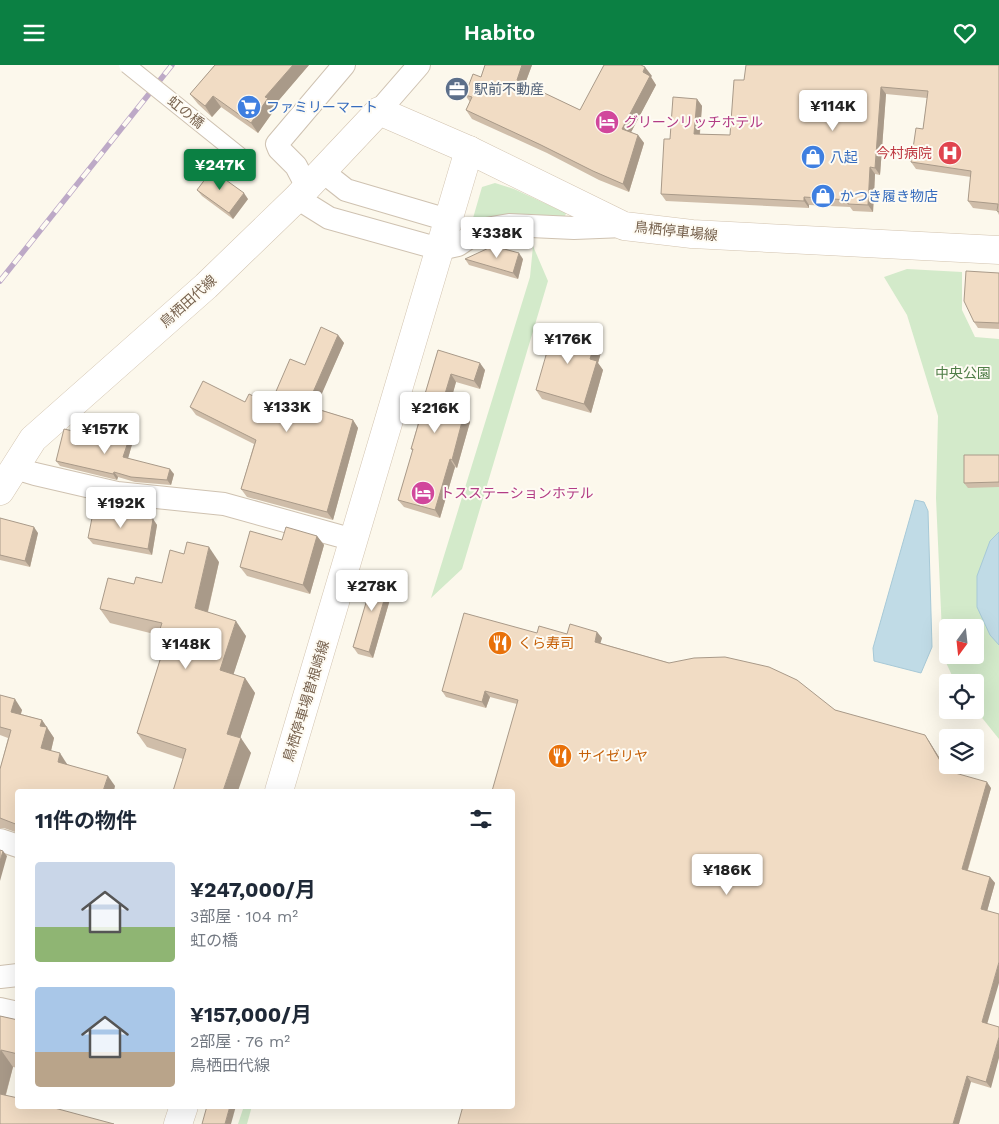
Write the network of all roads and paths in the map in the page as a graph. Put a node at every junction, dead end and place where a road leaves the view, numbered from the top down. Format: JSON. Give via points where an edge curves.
{"nodes":[{"id":1,"x":127,"y":65,"type":"edge"},
{"id":2,"x":344,"y":65,"type":"edge"},
{"id":3,"x":419,"y":65,"type":"edge"},
{"id":4,"x":379,"y":111,"type":"junction"},
{"id":5,"x":469,"y":150,"type":"junction"},
{"id":6,"x":244,"y":159,"type":"dead end"},
{"id":7,"x":309,"y":185,"type":"junction"},
{"id":8,"x":448,"y":220,"type":"junction"},
{"id":9,"x":624,"y":226,"type":"junction"},
{"id":10,"x":440,"y":249,"type":"junction"},
{"id":11,"x":999,"y":250,"type":"edge"},
{"id":12,"x":15,"y":468,"type":"junction"},
{"id":13,"x":0,"y":491,"type":"edge"},
{"id":14,"x":354,"y":540,"type":"junction"},
{"id":15,"x":280,"y":789,"type":"edge"},
{"id":16,"x":0,"y":840,"type":"edge"},
{"id":17,"x":15,"y":845,"type":"edge"},
{"id":18,"x":15,"y":975,"type":"edge"},
{"id":19,"x":0,"y":977,"type":"edge"},
{"id":20,"x":0,"y":1009,"type":"edge"},
{"id":21,"x":15,"y":1012,"type":"edge"},
{"id":22,"x":183,"y":1109,"type":"edge"},
{"id":23,"x":178,"y":1124,"type":"edge"}],
"edges":[{"from":1,"to":6,"type":"street","name":"虹の橋","bridge":true},
{"from":2,"to":7,"type":"street","via":[[277,144]]},
{"from":3,"to":4,"type":"street"},
{"from":4,"to":5,"type":"main road","name":"鳥栖停車場線"},
{"from":4,"to":7,"type":"main road","name":"鳥栖田代線"},
{"from":5,"to":8,"type":"main road","name":"鳥栖停車場曽根崎線"},
{"from":5,"to":9,"type":"main road","name":"鳥栖停車場線"},
{"from":7,"to":8,"type":"street","via":[[346,190]]},
{"from":7,"to":10,"type":"street","via":[[329,218]]},
{"from":7,"to":12,"type":"main road","name":"鳥栖田代線","via":[[206,286],[33,439]]},
{"from":8,"to":10,"type":"main road","name":"鳥栖停車場曽根崎線"},
{"from":9,"to":10,"type":"street","via":[[509,225],[480,230],[458,245]]},
{"from":9,"to":11,"type":"main road","name":"鳥栖停車場線","via":[[692,234]]},
{"from":10,"to":14,"type":"main road","name":"鳥栖停車場曽根崎線"},
{"from":12,"to":13,"type":"main road","name":"鳥栖田代線"},
{"from":12,"to":14,"type":"street","via":[[117,493],[224,504]]},
{"from":14,"to":15,"type":"main road","name":"鳥栖停車場曽根崎線"},
{"from":16,"to":17,"type":"street"},
{"from":18,"to":19,"type":"street"},
{"from":20,"to":21,"type":"street"},
{"from":22,"to":23,"type":"main road"}]}
